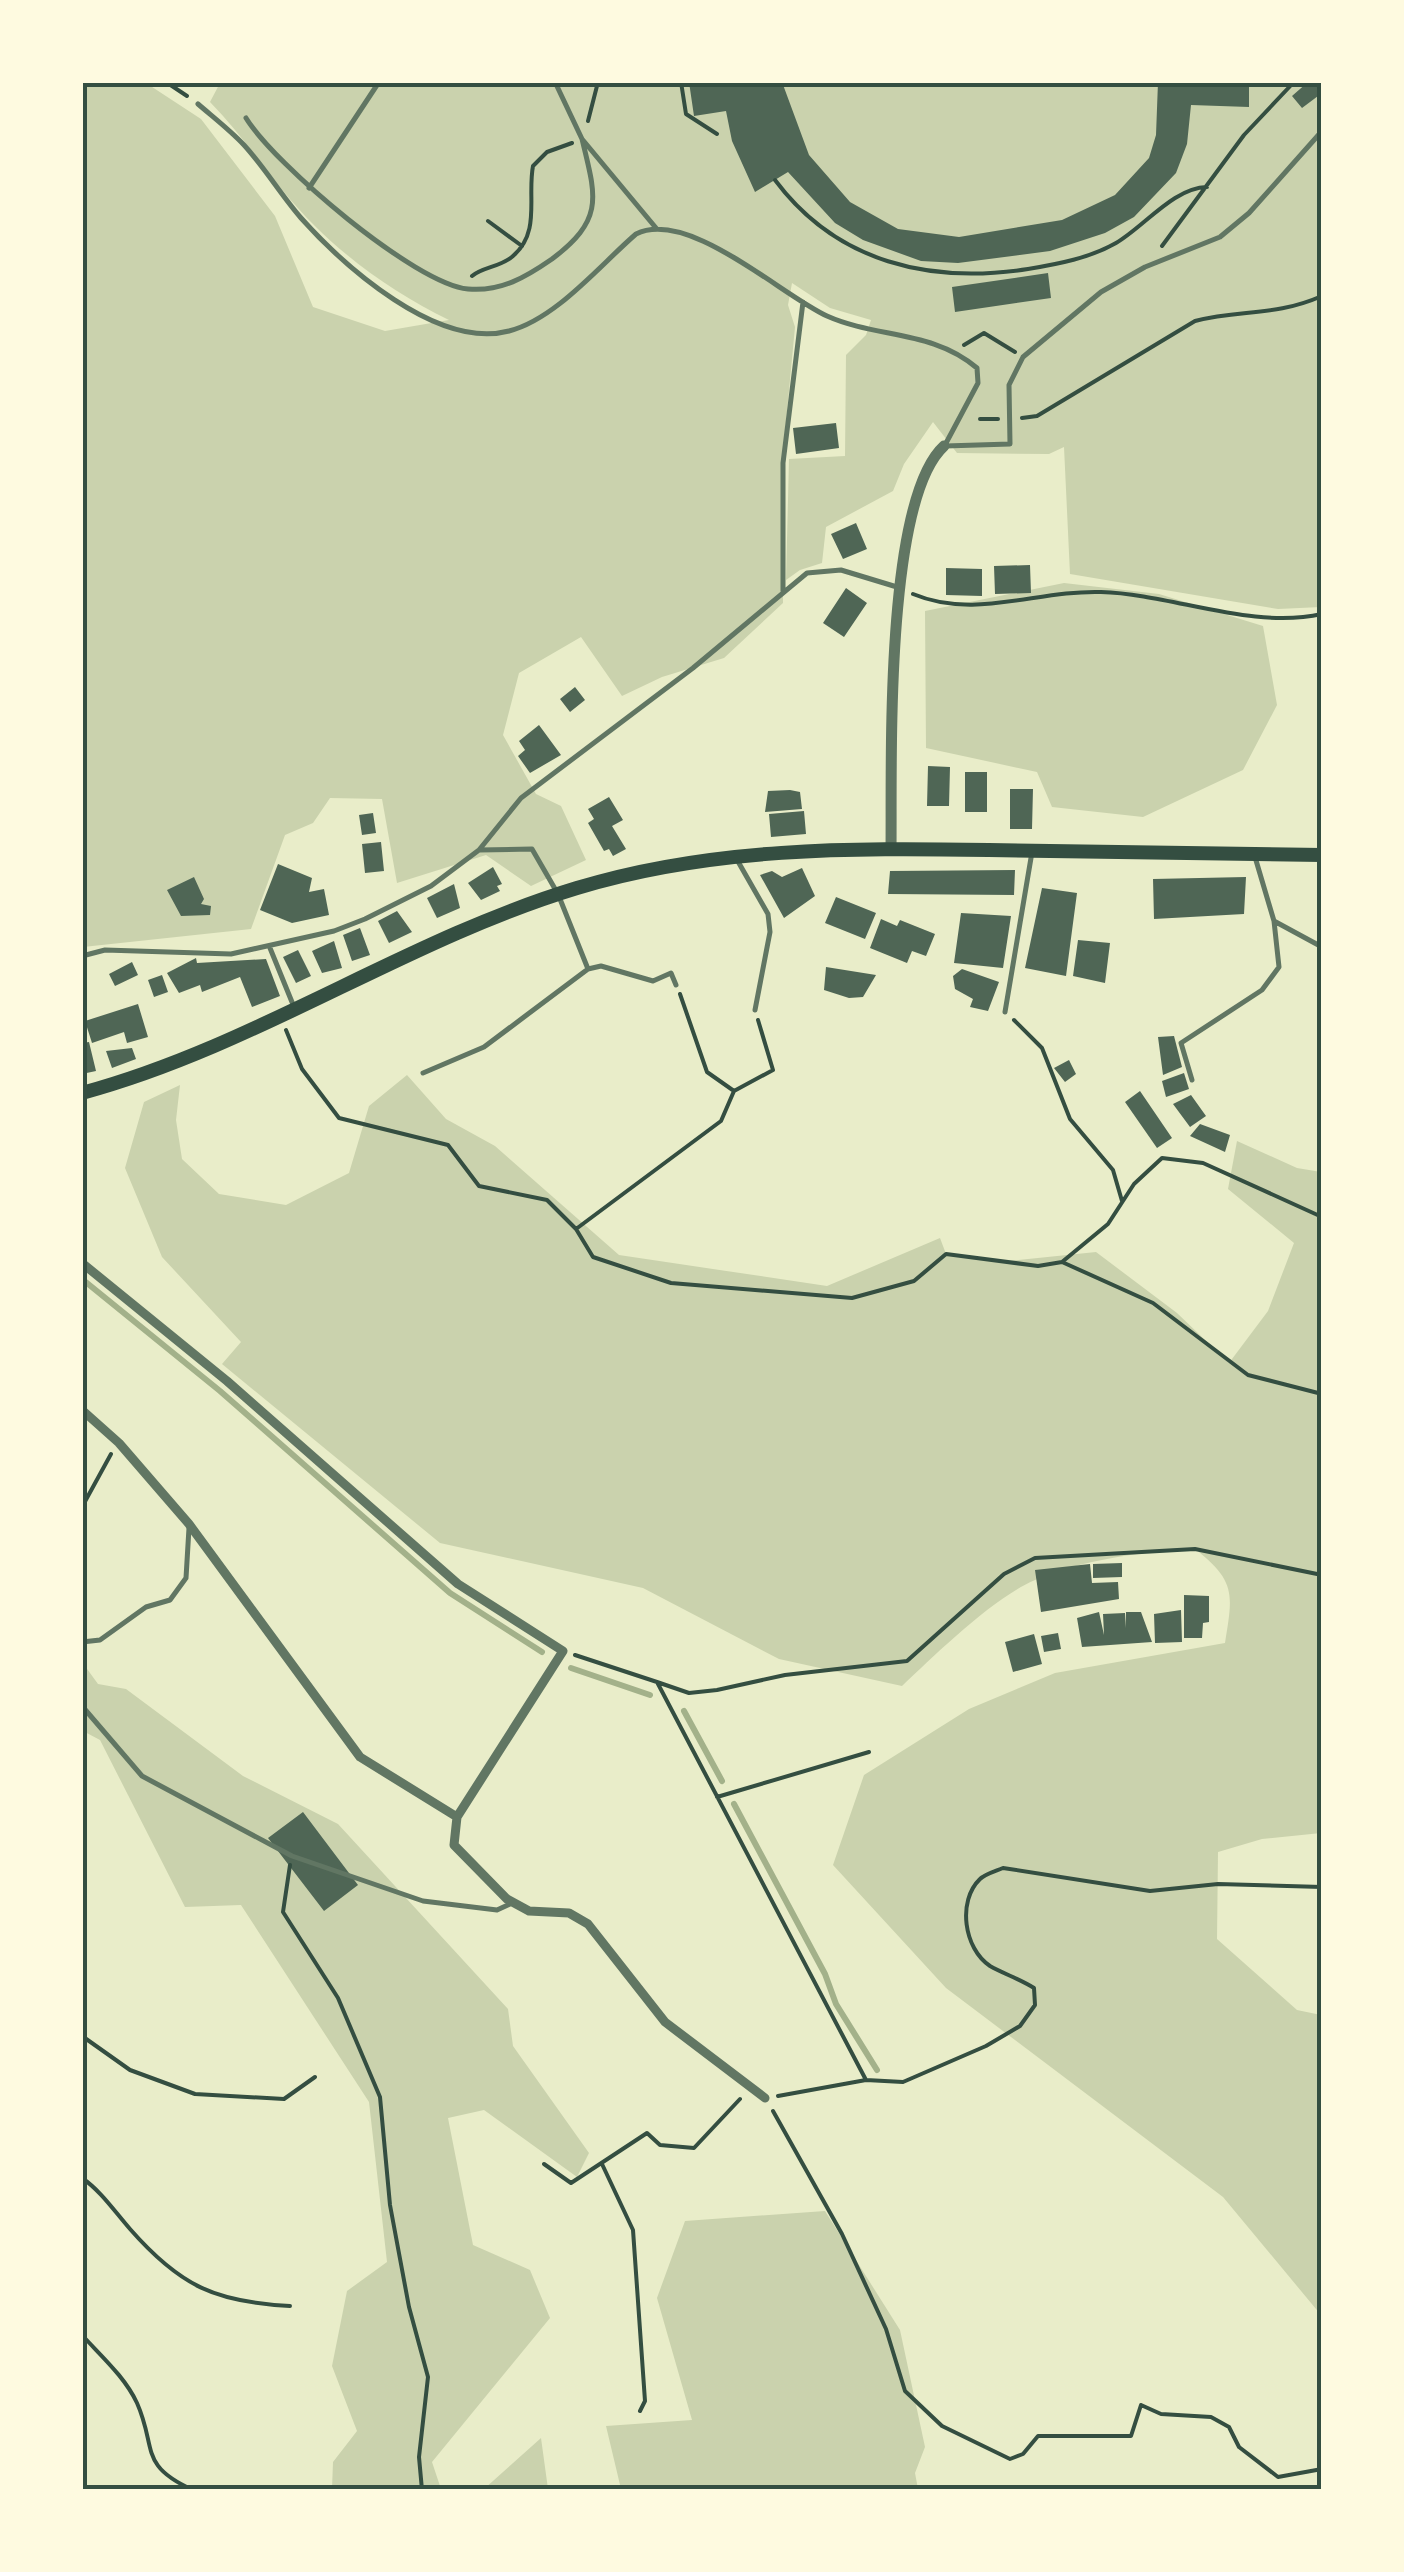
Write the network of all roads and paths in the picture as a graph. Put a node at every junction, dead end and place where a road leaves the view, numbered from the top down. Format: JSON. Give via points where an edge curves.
{"nodes":[{"id":1,"x":166,"y":82,"type":"edge"},
{"id":2,"x":379,"y":82,"type":"edge"},
{"id":3,"x":555,"y":82,"type":"edge"},
{"id":4,"x":598,"y":82,"type":"edge"},
{"id":5,"x":680,"y":82,"type":"edge"},
{"id":6,"x":1294,"y":82,"type":"edge"},
{"id":7,"x":198,"y":104,"type":"joint"},
{"id":8,"x":246,"y":118,"type":"dead end"},
{"id":9,"x":1322,"y":131,"type":"edge"},
{"id":10,"x":717,"y":134,"type":"dead end"},
{"id":11,"x":582,"y":139,"type":"junction"},
{"id":12,"x":775,"y":180,"type":"dead end"},
{"id":13,"x":309,"y":188,"type":"junction"},
{"id":14,"x":1206,"y":188,"type":"junction"},
{"id":15,"x":488,"y":221,"type":"dead end"},
{"id":16,"x":656,"y":228,"type":"junction"},
{"id":17,"x":522,"y":246,"type":"junction"},
{"id":18,"x":1145,"y":267,"type":"junction"},
{"id":19,"x":468,"y":289,"type":"junction"},
{"id":20,"x":1322,"y":296,"type":"edge"},
{"id":21,"x":804,"y":302,"type":"junction"},
{"id":22,"x":956,"y":356,"type":"junction"},
{"id":23,"x":1023,"y":356,"type":"junction"},
{"id":24,"x":980,"y":419,"type":"dead end"},
{"id":25,"x":1010,"y":419,"type":"junction"},
{"id":26,"x":944,"y":446,"type":"junction"},
{"id":27,"x":899,"y":588,"type":"junction"},
{"id":28,"x":783,"y":591,"type":"junction"},
{"id":29,"x":1322,"y":614,"type":"edge"},
{"id":30,"x":892,"y":849,"type":"junction"},
{"id":31,"x":479,"y":850,"type":"junction"},
{"id":32,"x":1032,"y":851,"type":"junction"},
{"id":33,"x":1254,"y":854,"type":"junction"},
{"id":34,"x":734,"y":855,"type":"junction"},
{"id":35,"x":1322,"y":855,"type":"edge"},
{"id":36,"x":558,"y":894,"type":"junction"},
{"id":37,"x":1274,"y":922,"type":"junction"},
{"id":38,"x":270,"y":947,"type":"junction"},
{"id":39,"x":1322,"y":947,"type":"edge"},
{"id":40,"x":82,"y":956,"type":"edge"},
{"id":41,"x":588,"y":969,"type":"junction"},
{"id":42,"x":676,"y":985,"type":"joint"},
{"id":43,"x":755,"y":1010,"type":"joint"},
{"id":44,"x":1005,"y":1012,"type":"joint"},
{"id":45,"x":288,"y":1013,"type":"junction"},
{"id":46,"x":423,"y":1073,"type":"dead end"},
{"id":47,"x":1192,"y":1080,"type":"dead end"},
{"id":48,"x":734,"y":1091,"type":"junction"},
{"id":49,"x":82,"y":1093,"type":"edge"},
{"id":50,"x":1122,"y":1201,"type":"junction"},
{"id":51,"x":1322,"y":1217,"type":"edge"},
{"id":52,"x":576,"y":1230,"type":"junction"},
{"id":53,"x":1062,"y":1262,"type":"junction"},
{"id":54,"x":82,"y":1263,"type":"edge"},
{"id":55,"x":1322,"y":1394,"type":"edge"},
{"id":56,"x":82,"y":1410,"type":"edge"},
{"id":57,"x":119,"y":1443,"type":"junction"},
{"id":58,"x":82,"y":1507,"type":"edge"},
{"id":59,"x":189,"y":1524,"type":"junction"},
{"id":60,"x":1322,"y":1575,"type":"edge"},
{"id":61,"x":82,"y":1642,"type":"edge"},
{"id":62,"x":563,"y":1651,"type":"junction"},
{"id":63,"x":657,"y":1682,"type":"junction"},
{"id":64,"x":82,"y":1706,"type":"edge"},
{"id":65,"x":868,"y":1752,"type":"dead end"},
{"id":66,"x":717,"y":1798,"type":"junction"},
{"id":67,"x":457,"y":1817,"type":"junction"},
{"id":68,"x":292,"y":1856,"type":"junction"},
{"id":69,"x":1322,"y":1888,"type":"edge"},
{"id":70,"x":513,"y":1902,"type":"junction"},
{"id":71,"x":82,"y":2036,"type":"edge"},
{"id":72,"x":316,"y":2077,"type":"dead end"},
{"id":73,"x":866,"y":2080,"type":"junction"},
{"id":74,"x":750,"y":2088,"type":"junction"},
{"id":75,"x":764,"y":2098,"type":"junction"},
{"id":76,"x":602,"y":2162,"type":"junction"},
{"id":77,"x":544,"y":2164,"type":"dead end"},
{"id":78,"x":82,"y":2178,"type":"edge"},
{"id":79,"x":290,"y":2306,"type":"dead end"},
{"id":80,"x":82,"y":2335,"type":"edge"},
{"id":81,"x":640,"y":2411,"type":"dead end"},
{"id":82,"x":1322,"y":2469,"type":"edge"},
{"id":83,"x":193,"y":2490,"type":"edge"},
{"id":84,"x":422,"y":2490,"type":"edge"}],
"edges":[{"from":1,"to":7,"type":"path"},
{"from":2,"to":13,"type":"lane"},
{"from":3,"to":11,"type":"lane"},
{"from":4,"to":11,"type":"path"},
{"from":5,"to":10,"type":"path","via":[[686,114]]},
{"from":6,"to":14,"type":"path"},
{"from":7,"to":16,"type":"lane","via":[[368,281],[452,328],[508,332],[530,322],[636,234]]},
{"from":8,"to":13,"type":"lane"},
{"from":9,"to":18,"type":"lane","via":[[1220,237]]},
{"from":11,"to":16,"type":"lane"},
{"from":11,"to":17,"type":"path","via":[[547,152],[533,166],[534,210]]},
{"from":11,"to":19,"type":"lane","via":[[596,195],[581,234],[518,281]]},
{"from":12,"to":14,"type":"path","via":[[802,212],[855,250],[925,273],[964,276],[1086,256],[1114,244],[1180,195]]},
{"from":13,"to":19,"type":"lane","via":[[402,256]]},
{"from":14,"to":18,"type":"path"},
{"from":15,"to":17,"type":"path"},
{"from":16,"to":21,"type":"lane","via":[[714,246]]},
{"from":17,"to":19,"type":"path","via":[[496,267],[472,272]]},
{"from":18,"to":23,"type":"lane","via":[[1100,292]]},
{"from":20,"to":25,"type":"path","via":[[1252,316],[1195,321],[1037,416]]},
{"from":21,"to":22,"type":"lane","via":[[860,327],[931,341]]},
{"from":21,"to":28,"type":"lane","via":[[784,463]]},
{"from":22,"to":23,"type":"path","via":[[984,333]]},
{"from":22,"to":26,"type":"lane","via":[[979,376]]},
{"from":23,"to":25,"type":"lane","via":[[1009,386]]},
{"from":24,"to":25,"type":"path"},
{"from":25,"to":26,"type":"lane","via":[[1010,444]]},
{"from":26,"to":27,"type":"street","via":[[908,529]]},
{"from":27,"to":28,"type":"lane","via":[[824,570]]},
{"from":27,"to":29,"type":"path","via":[[942,605],[1100,592],[1279,616]]},
{"from":27,"to":30,"type":"street"},
{"from":28,"to":31,"type":"lane","via":[[521,798]]},
{"from":30,"to":32,"type":"main road"},
{"from":30,"to":34,"type":"main road"},
{"from":31,"to":36,"type":"lane","via":[[532,850]]},
{"from":31,"to":38,"type":"lane","via":[[398,904],[334,931]]},
{"from":32,"to":33,"type":"main road"},
{"from":32,"to":44,"type":"lane"},
{"from":33,"to":35,"type":"main road"},
{"from":33,"to":37,"type":"lane"},
{"from":34,"to":36,"type":"main road"},
{"from":34,"to":43,"type":"lane","via":[[768,914]]},
{"from":36,"to":41,"type":"lane"},
{"from":36,"to":45,"type":"main road","via":[[479,923]]},
{"from":37,"to":39,"type":"lane"},
{"from":37,"to":47,"type":"lane","via":[[1279,966],[1262,990],[1182,1043]]},
{"from":38,"to":40,"type":"lane","via":[[230,954],[105,950]]},
{"from":38,"to":45,"type":"lane"},
{"from":41,"to":42,"type":"lane","via":[[601,966],[653,981],[671,972]]},
{"from":41,"to":46,"type":"lane","via":[[484,1047]]},
{"from":42,"to":48,"type":"path","via":[[707,1072]]},
{"from":43,"to":48,"type":"path","via":[[772,1070]]},
{"from":44,"to":50,"type":"path","via":[[1042,1048],[1070,1119],[1113,1170]]},
{"from":45,"to":49,"type":"main road","via":[[189,1059]]},
{"from":45,"to":52,"type":"path","via":[[302,1070],[338,1118],[448,1145],[479,1186],[547,1200]]},
{"from":48,"to":52,"type":"path","via":[[721,1121]]},
{"from":50,"to":51,"type":"path","via":[[1162,1158],[1203,1163]]},
{"from":50,"to":53,"type":"path","via":[[1108,1224]]},
{"from":52,"to":53,"type":"path","via":[[593,1257],[671,1283],[852,1298],[914,1282],[946,1254],[1038,1266]]},
{"from":53,"to":55,"type":"path","via":[[1153,1304],[1248,1376]]},
{"from":54,"to":62,"type":"street","via":[[458,1584]]},
{"from":56,"to":57,"type":"street"},
{"from":57,"to":58,"type":"path"},
{"from":57,"to":59,"type":"street"},
{"from":59,"to":61,"type":"lane","via":[[186,1578],[170,1600],[146,1607],[100,1640]]},
{"from":59,"to":67,"type":"street","via":[[360,1757]]},
{"from":60,"to":63,"type":"path","via":[[1195,1549],[1035,1558],[1004,1574],[907,1661],[690,1693]]},
{"from":62,"to":63,"type":"path"},
{"from":62,"to":67,"type":"street"},
{"from":63,"to":66,"type":"path"},
{"from":64,"to":68,"type":"lane","via":[[142,1776]]},
{"from":65,"to":66,"type":"path"},
{"from":66,"to":73,"type":"path"},
{"from":67,"to":70,"type":"street","via":[[454,1845]]},
{"from":68,"to":70,"type":"lane","via":[[423,1901],[497,1910]]},
{"from":68,"to":84,"type":"path","via":[[283,1912],[338,1998],[380,2097],[390,2205],[428,2378],[418,2457]]},
{"from":69,"to":73,"type":"path","via":[[1218,1884],[1150,1891],[1002,1868],[981,1878],[966,1917],[971,1943],[988,1964],[1034,1988],[1034,2004],[1020,2026],[903,2082]]},
{"from":70,"to":74,"type":"street","via":[[588,1924],[665,2022]]},
{"from":71,"to":72,"type":"path","via":[[130,2070],[196,2094],[284,2099]]},
{"from":73,"to":75,"type":"path"},
{"from":74,"to":75,"type":"street"},
{"from":74,"to":76,"type":"path","via":[[694,2148],[660,2145],[646,2133]]},
{"from":75,"to":82,"type":"path","via":[[796,2144],[871,2296],[905,2390],[942,2426],[1010,2459],[1038,2436],[1131,2436],[1141,2404],[1161,2414],[1211,2416],[1278,2477]]},
{"from":76,"to":77,"type":"path","via":[[571,2183]]},
{"from":76,"to":81,"type":"path","via":[[633,2230],[645,2401]]},
{"from":78,"to":79,"type":"path","via":[[186,2282],[216,2297]]},
{"from":80,"to":83,"type":"path","via":[[138,2405],[153,2464]]}]}
